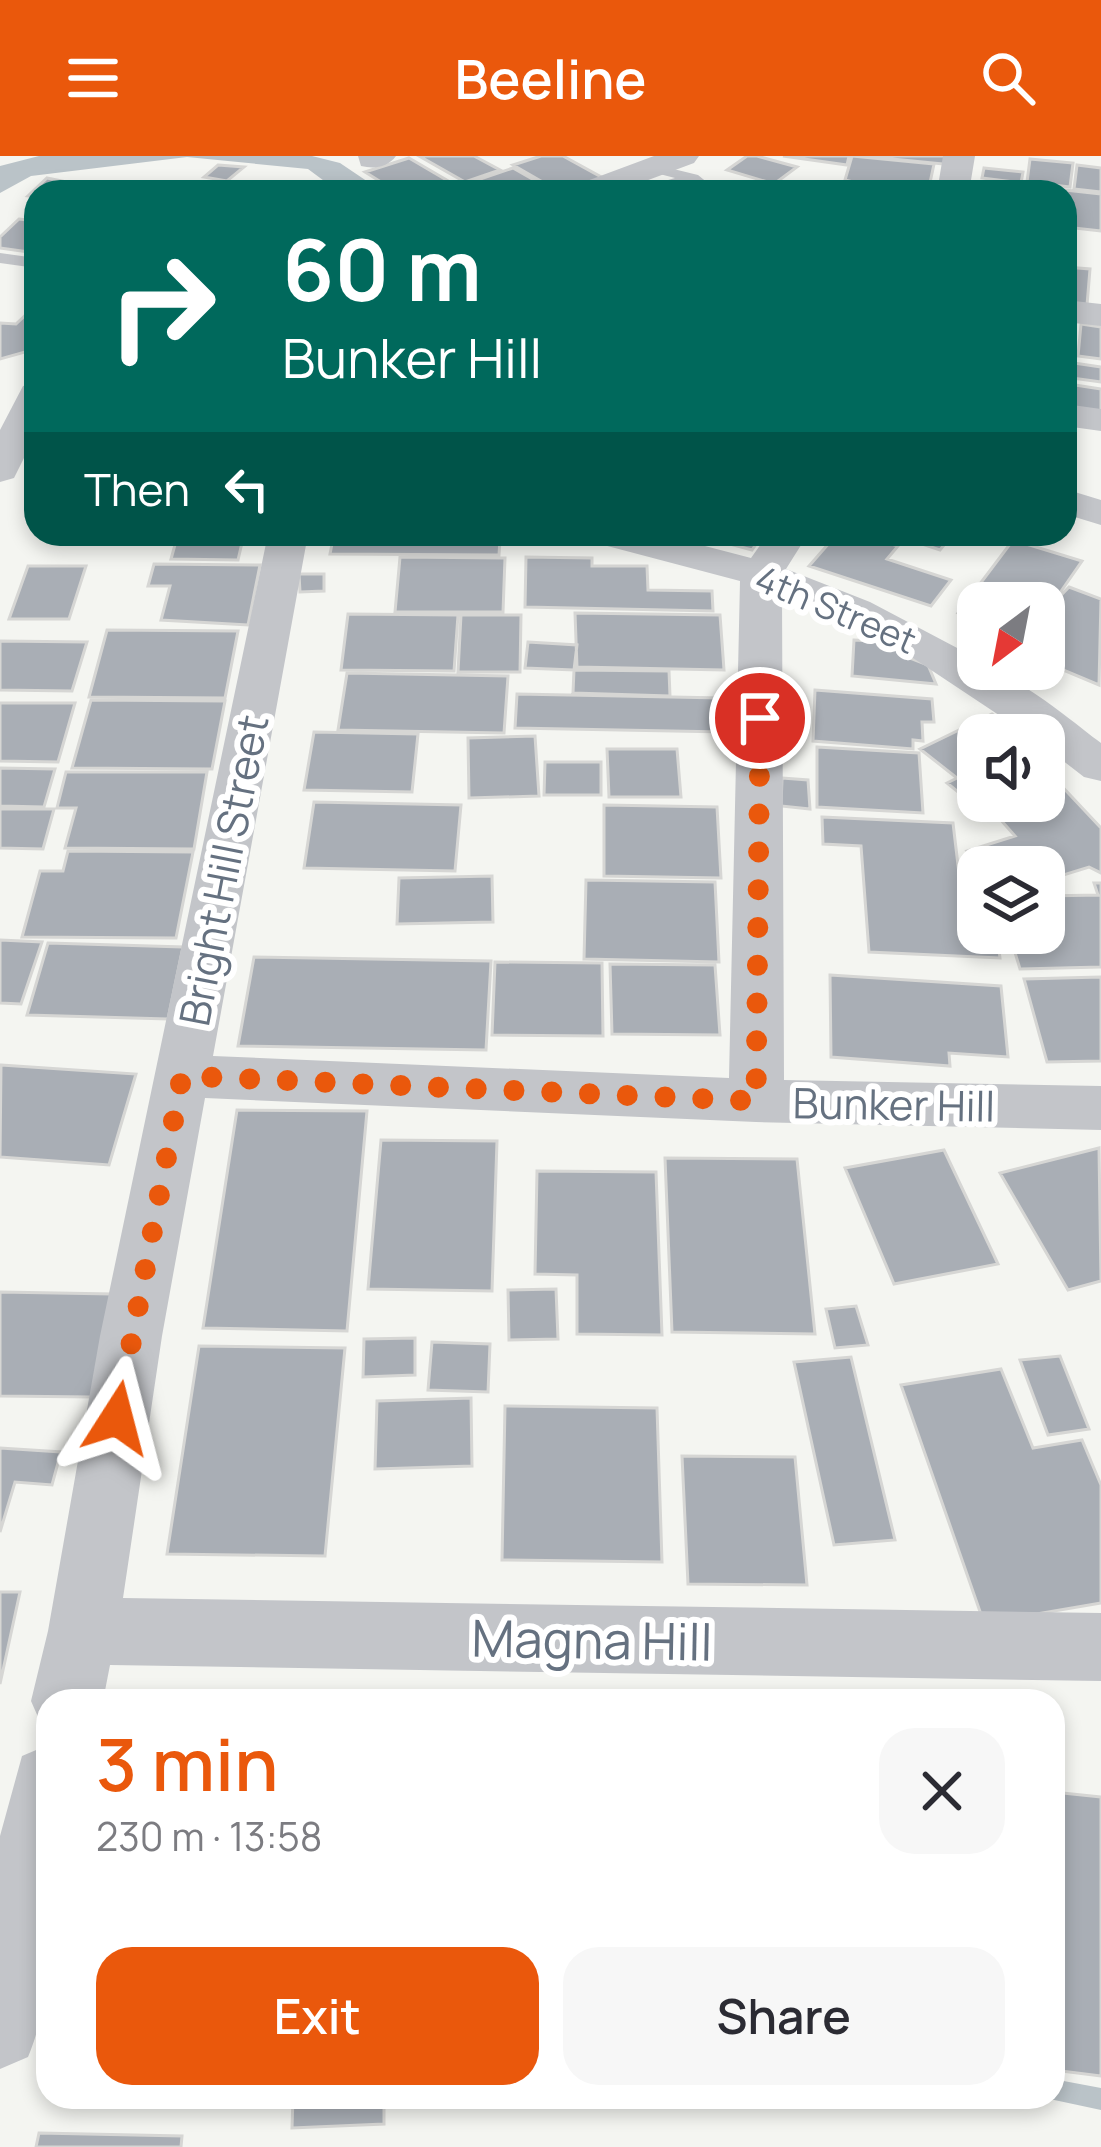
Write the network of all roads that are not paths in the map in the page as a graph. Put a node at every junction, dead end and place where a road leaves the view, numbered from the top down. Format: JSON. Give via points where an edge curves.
{"nodes":[{"id":1,"x":24,"y":419,"type":"edge"},
{"id":2,"x":0,"y":470,"type":"edge"},
{"id":3,"x":286,"y":546,"type":"edge"},
{"id":4,"x":708,"y":546,"type":"edge"},
{"id":5,"x":774,"y":554,"type":"edge"},
{"id":6,"x":1101,"y":766,"type":"edge"},
{"id":7,"x":182,"y":1076,"type":"junction"},
{"id":8,"x":756,"y":1101,"type":"junction"},
{"id":9,"x":1101,"y":1108,"type":"edge"},
{"id":10,"x":83,"y":1631,"type":"junction"},
{"id":11,"x":1101,"y":1647,"type":"edge"},
{"id":12,"x":70,"y":1689,"type":"edge"},
{"id":13,"x":36,"y":1841,"type":"edge"},
{"id":14,"x":0,"y":2029,"type":"edge"}],
"edges":[{"from":1,"to":2,"type":"street"},
{"from":3,"to":7,"type":"street","name":"Bright Hill Street"},
{"from":4,"to":5,"type":"street","name":"4th Street"},
{"from":5,"to":6,"type":"street","name":"4th Street","via":[[998,688]]},
{"from":5,"to":8,"type":"street"},
{"from":7,"to":8,"type":"street","name":"Bunker Hill"},
{"from":7,"to":10,"type":"street","name":"Bright Hill Street"},
{"from":8,"to":9,"type":"street","name":"Bunker Hill"},
{"from":10,"to":11,"type":"street","name":"Magna Hill"},
{"from":10,"to":12,"type":"street","name":"Bright Hill Street"},
{"from":13,"to":14,"type":"street"}]}
